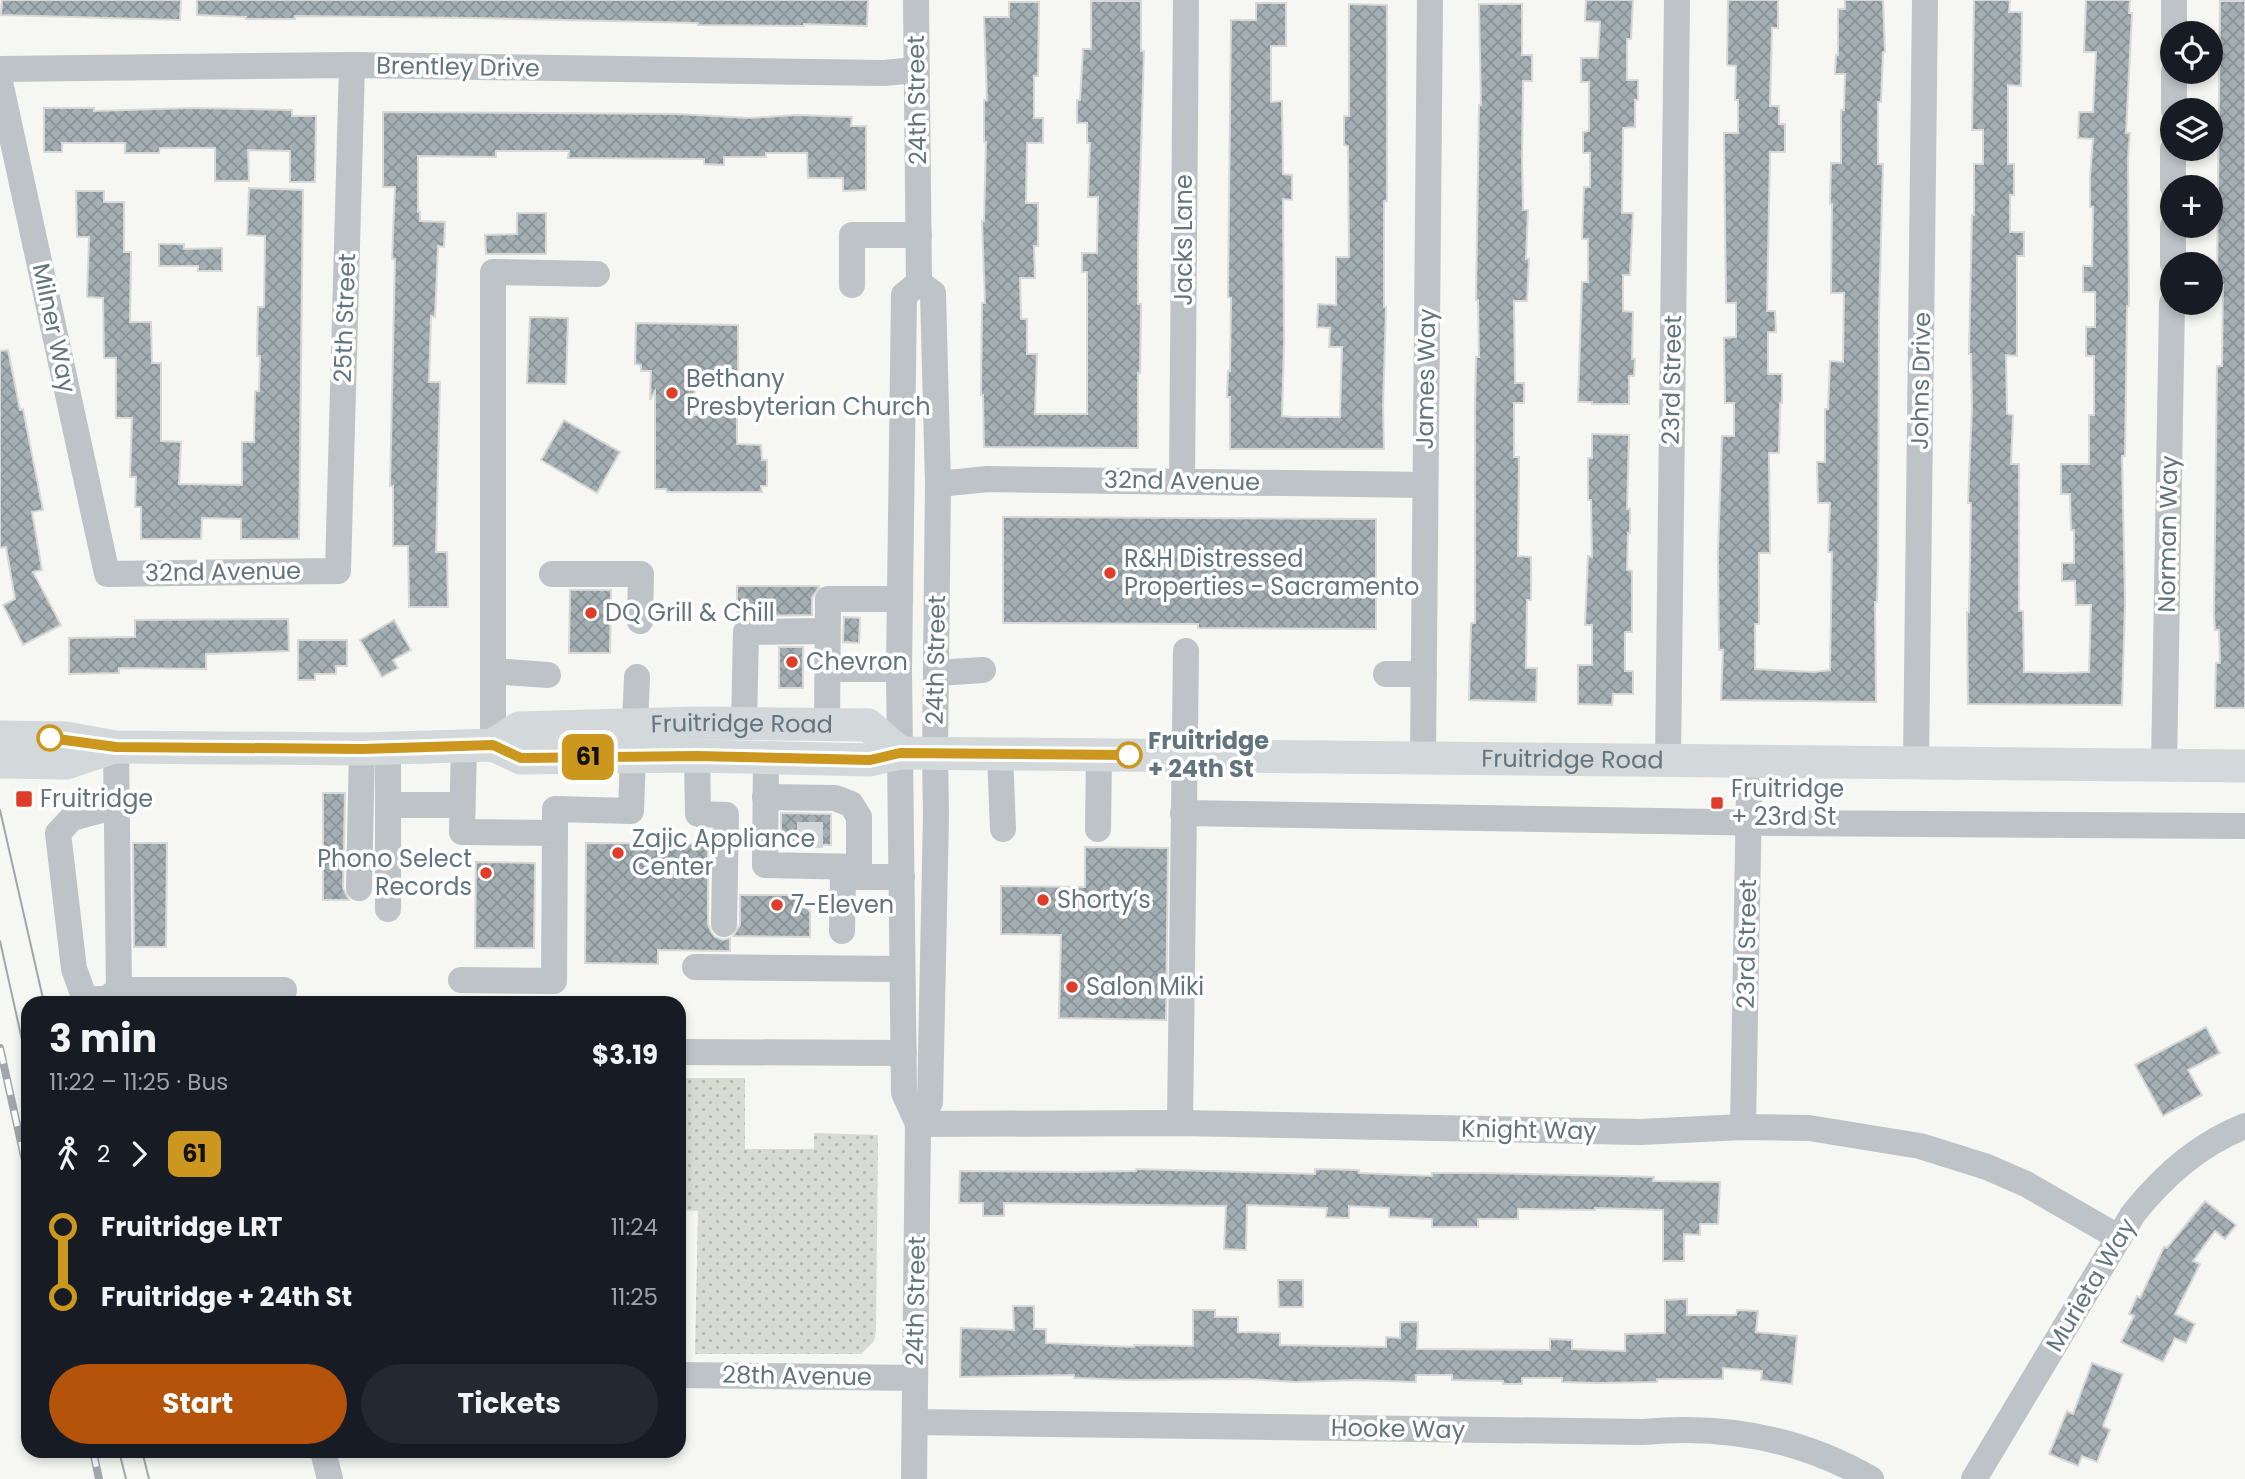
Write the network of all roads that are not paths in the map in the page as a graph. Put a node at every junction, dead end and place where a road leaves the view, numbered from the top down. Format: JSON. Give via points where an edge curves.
{"nodes":[{"id":1,"x":916,"y":0,"type":"edge"},
{"id":2,"x":1186,"y":0,"type":"edge"},
{"id":3,"x":1430,"y":0,"type":"edge"},
{"id":4,"x":1677,"y":0,"type":"edge"},
{"id":5,"x":1925,"y":0,"type":"edge"},
{"id":6,"x":2174,"y":0,"type":"edge"},
{"id":7,"x":2174,"y":21,"type":"edge"},
{"id":8,"x":352,"y":65,"type":"junction"},
{"id":9,"x":0,"y":69,"type":"edge"},
{"id":10,"x":916,"y":70,"type":"junction"},
{"id":11,"x":0,"y":82,"type":"edge"},
{"id":12,"x":919,"y":235,"type":"junction"},
{"id":13,"x":597,"y":274,"type":"dead end"},
{"id":14,"x":919,"y":283,"type":"junction"},
{"id":15,"x":852,"y":285,"type":"dead end"},
{"id":16,"x":2172,"y":315,"type":"edge"},
{"id":17,"x":1182,"y":481,"type":"junction"},
{"id":18,"x":938,"y":484,"type":"junction"},
{"id":19,"x":1425,"y":485,"type":"junction"},
{"id":20,"x":338,"y":571,"type":"joint"},
{"id":21,"x":107,"y":574,"type":"joint"},
{"id":22,"x":552,"y":575,"type":"dead end"},
{"id":23,"x":900,"y":599,"type":"junction"},
{"id":24,"x":640,"y":621,"type":"dead end"},
{"id":25,"x":827,"y":631,"type":"junction"},
{"id":26,"x":1186,"y":651,"type":"dead end"},
{"id":27,"x":827,"y":669,"type":"junction"},
{"id":28,"x":899,"y":669,"type":"junction"},
{"id":29,"x":983,"y":670,"type":"dead end"},
{"id":30,"x":493,"y":671,"type":"junction"},
{"id":31,"x":936,"y":673,"type":"junction"},
{"id":32,"x":1386,"y":674,"type":"dead end"},
{"id":33,"x":1424,"y":674,"type":"junction"},
{"id":34,"x":548,"y":675,"type":"dead end"},
{"id":35,"x":637,"y":677,"type":"dead end"},
{"id":36,"x":744,"y":724,"type":"junction"},
{"id":37,"x":827,"y":724,"type":"junction"},
{"id":38,"x":0,"y":737,"type":"edge"},
{"id":39,"x":634,"y":741,"type":"junction"},
{"id":40,"x":479,"y":746,"type":"junction"},
{"id":41,"x":116,"y":747,"type":"junction"},
{"id":42,"x":375,"y":748,"type":"junction"},
{"id":43,"x":900,"y":753,"type":"junction"},
{"id":44,"x":935,"y":754,"type":"junction"},
{"id":45,"x":1000,"y":754,"type":"junction"},
{"id":46,"x":1099,"y":755,"type":"junction"},
{"id":47,"x":1184,"y":755,"type":"junction"},
{"id":48,"x":697,"y":756,"type":"junction"},
{"id":49,"x":766,"y":758,"type":"junction"},
{"id":50,"x":1423,"y":758,"type":"junction"},
{"id":51,"x":1668,"y":760,"type":"junction"},
{"id":52,"x":1741,"y":761,"type":"junction"},
{"id":53,"x":0,"y":762,"type":"edge"},
{"id":54,"x":1916,"y":763,"type":"junction"},
{"id":55,"x":2164,"y":765,"type":"junction"},
{"id":56,"x":2245,"y":766,"type":"edge"},
{"id":57,"x":765,"y":797,"type":"junction"},
{"id":58,"x":388,"y":805,"type":"junction"},
{"id":59,"x":462,"y":805,"type":"junction"},
{"id":60,"x":117,"y":806,"type":"junction"},
{"id":61,"x":1183,"y":813,"type":"junction"},
{"id":62,"x":1749,"y":822,"type":"junction"},
{"id":63,"x":2245,"y":826,"type":"edge"},
{"id":64,"x":1003,"y":829,"type":"dead end"},
{"id":65,"x":1098,"y":829,"type":"dead end"},
{"id":66,"x":555,"y":833,"type":"junction"},
{"id":67,"x":859,"y":872,"type":"junction"},
{"id":68,"x":902,"y":877,"type":"junction"},
{"id":69,"x":359,"y":888,"type":"dead end"},
{"id":70,"x":388,"y":909,"type":"dead end"},
{"id":71,"x":724,"y":924,"type":"dead end"},
{"id":72,"x":842,"y":931,"type":"dead end"},
{"id":73,"x":695,"y":967,"type":"dead end"},
{"id":74,"x":902,"y":969,"type":"junction"},
{"id":75,"x":461,"y":980,"type":"dead end"},
{"id":76,"x":284,"y":989,"type":"dead end"},
{"id":77,"x":119,"y":990,"type":"junction"},
{"id":78,"x":84,"y":996,"type":"edge"},
{"id":79,"x":110,"y":996,"type":"edge"},
{"id":80,"x":686,"y":1052,"type":"edge"},
{"id":81,"x":904,"y":1054,"type":"junction"},
{"id":82,"x":1180,"y":1123,"type":"junction"},
{"id":83,"x":918,"y":1124,"type":"junction"},
{"id":84,"x":2245,"y":1126,"type":"edge"},
{"id":85,"x":1743,"y":1127,"type":"junction"},
{"id":86,"x":2118,"y":1237,"type":"junction"},
{"id":87,"x":686,"y":1375,"type":"edge"},
{"id":88,"x":915,"y":1378,"type":"junction"},
{"id":89,"x":915,"y":1422,"type":"junction"},
{"id":90,"x":325,"y":1458,"type":"edge"},
{"id":91,"x":330,"y":1479,"type":"edge"},
{"id":92,"x":914,"y":1479,"type":"edge"},
{"id":93,"x":1871,"y":1479,"type":"edge"},
{"id":94,"x":1975,"y":1479,"type":"edge"}],
"edges":[{"from":1,"to":10,"type":"street","name":"24th Street"},
{"from":2,"to":17,"type":"street","name":"Jacks Lane"},
{"from":3,"to":19,"type":"street","name":"James Way"},
{"from":4,"to":51,"type":"street","name":"23rd Street"},
{"from":5,"to":54,"type":"street","name":"Johns Drive"},
{"from":6,"to":7,"type":"street"},
{"from":8,"to":9,"type":"street","name":"Brentley Drive"},
{"from":8,"to":10,"type":"street","name":"Brentley Drive","via":[[884,74]]},
{"from":8,"to":20,"type":"street","name":"25th Street"},
{"from":10,"to":12,"type":"street","name":"24th Street"},
{"from":11,"to":21,"type":"street","name":"Milner Way"},
{"from":12,"to":14,"type":"street","name":"24th Street"},
{"from":12,"to":15,"type":"street","via":[[852,235]]},
{"from":13,"to":30,"type":"street","via":[[493,272]]},
{"from":14,"to":18,"type":"street","name":"24th Street","via":[[933,293]]},
{"from":14,"to":23,"type":"street","name":"24th Street","via":[[904,295]]},
{"from":16,"to":55,"type":"street","name":"Norman Way"},
{"from":17,"to":18,"type":"street","name":"32nd Avenue"},
{"from":17,"to":19,"type":"street","name":"32nd Avenue"},
{"from":18,"to":31,"type":"street","name":"24th Street"},
{"from":19,"to":33,"type":"street","name":"James Way"},
{"from":20,"to":21,"type":"street","name":"32nd Avenue"},
{"from":22,"to":24,"type":"street","via":[[641,574]]},
{"from":23,"to":25,"type":"street","via":[[828,599]]},
{"from":23,"to":28,"type":"street","name":"24th Street"},
{"from":25,"to":27,"type":"street"},
{"from":25,"to":36,"type":"street","via":[[746,632]]},
{"from":26,"to":47,"type":"street"},
{"from":27,"to":28,"type":"street"},
{"from":27,"to":37,"type":"street"},
{"from":28,"to":43,"type":"street","name":"24th Street"},
{"from":29,"to":31,"type":"street"},
{"from":30,"to":34,"type":"street"},
{"from":30,"to":40,"type":"street"},
{"from":31,"to":44,"type":"street","name":"24th Street"},
{"from":32,"to":33,"type":"street"},
{"from":33,"to":50,"type":"street","name":"James Way"},
{"from":35,"to":39,"type":"street"},
{"from":36,"to":37,"type":"main road","name":"Fruitridge Road"},
{"from":36,"to":39,"type":"main road","name":"Fruitridge Road"},
{"from":37,"to":43,"type":"main road","name":"Fruitridge Road","via":[[868,725]]},
{"from":38,"to":41,"type":"main road","name":"Fruitridge Road","via":[[65,738]]},
{"from":39,"to":40,"type":"main road","name":"Fruitridge Road","via":[[519,728]]},
{"from":39,"to":48,"type":"main road","name":"Fruitridge Road"},
{"from":39,"to":66,"type":"street","via":[[631,811],[555,809]]},
{"from":40,"to":42,"type":"main road","name":"Fruitridge Road"},
{"from":40,"to":59,"type":"street"},
{"from":41,"to":42,"type":"main road","name":"Fruitridge Road"},
{"from":41,"to":53,"type":"main road","name":"Fruitridge Road","via":[[66,763]]},
{"from":41,"to":60,"type":"street"},
{"from":42,"to":58,"type":"street"},
{"from":42,"to":69,"type":"street"},
{"from":43,"to":44,"type":"main road","name":"Fruitridge Road"},
{"from":43,"to":49,"type":"main road","name":"Fruitridge Road","via":[[870,760]]},
{"from":43,"to":68,"type":"street","name":"24th Street"},
{"from":44,"to":45,"type":"main road","name":"Fruitridge Road"},
{"from":44,"to":83,"type":"street","name":"24th Street","via":[[930,1102]]},
{"from":45,"to":46,"type":"main road","name":"Fruitridge Road"},
{"from":45,"to":64,"type":"street"},
{"from":46,"to":47,"type":"main road","name":"Fruitridge Road"},
{"from":46,"to":65,"type":"street"},
{"from":47,"to":50,"type":"main road","name":"Fruitridge Road"},
{"from":47,"to":61,"type":"street"},
{"from":48,"to":49,"type":"main road","name":"Fruitridge Road"},
{"from":48,"to":71,"type":"street","via":[[698,814],[726,815]]},
{"from":49,"to":57,"type":"street"},
{"from":50,"to":51,"type":"main road","name":"Fruitridge Road"},
{"from":51,"to":52,"type":"main road","name":"Fruitridge Road"},
{"from":52,"to":54,"type":"main road","name":"Fruitridge Road"},
{"from":52,"to":62,"type":"street","name":"23rd Street","via":[[1749,793]]},
{"from":54,"to":55,"type":"main road","name":"Fruitridge Road"},
{"from":55,"to":56,"type":"main road","name":"Fruitridge Road"},
{"from":57,"to":67,"type":"street","via":[[810,806],[835,799],[851,804],[859,817]]},
{"from":57,"to":67,"type":"street","via":[[765,865],[809,857]]},
{"from":58,"to":59,"type":"street"},
{"from":58,"to":70,"type":"street"},
{"from":59,"to":66,"type":"street","via":[[462,832]]},
{"from":60,"to":77,"type":"street"},
{"from":60,"to":78,"type":"street","via":[[72,818],[58,833],[74,969]]},
{"from":61,"to":62,"type":"street"},
{"from":61,"to":82,"type":"street"},
{"from":62,"to":63,"type":"street"},
{"from":62,"to":85,"type":"street","name":"23rd Street"},
{"from":66,"to":75,"type":"street","via":[[554,981]]},
{"from":67,"to":68,"type":"street"},
{"from":67,"to":72,"type":"street","via":[[843,877]]},
{"from":68,"to":74,"type":"street","name":"24th Street"},
{"from":73,"to":74,"type":"street"},
{"from":74,"to":81,"type":"street","name":"24th Street"},
{"from":76,"to":77,"type":"street"},
{"from":77,"to":79,"type":"street"},
{"from":80,"to":81,"type":"street"},
{"from":81,"to":83,"type":"street","name":"24th Street","via":[[904,1093]]},
{"from":82,"to":83,"type":"street","name":"Knight Way"},
{"from":82,"to":85,"type":"street","name":"Knight Way","via":[[1640,1132]]},
{"from":83,"to":88,"type":"street","name":"24th Street"},
{"from":84,"to":86,"type":"street","name":"Murieta Way","via":[[2180,1164],[2155,1187]]},
{"from":85,"to":86,"type":"street","name":"Knight Way","via":[[1810,1128],[1930,1149],[2026,1184]]},
{"from":86,"to":94,"type":"street","name":"Murieta Way"},
{"from":87,"to":88,"type":"street","name":"28th Avenue"},
{"from":88,"to":89,"type":"street","name":"24th Street"},
{"from":89,"to":92,"type":"street","name":"24th Street"},
{"from":89,"to":93,"type":"street","name":"Hooke Way","via":[[1721,1430],[1806,1449]]},
{"from":90,"to":91,"type":"street"}]}
